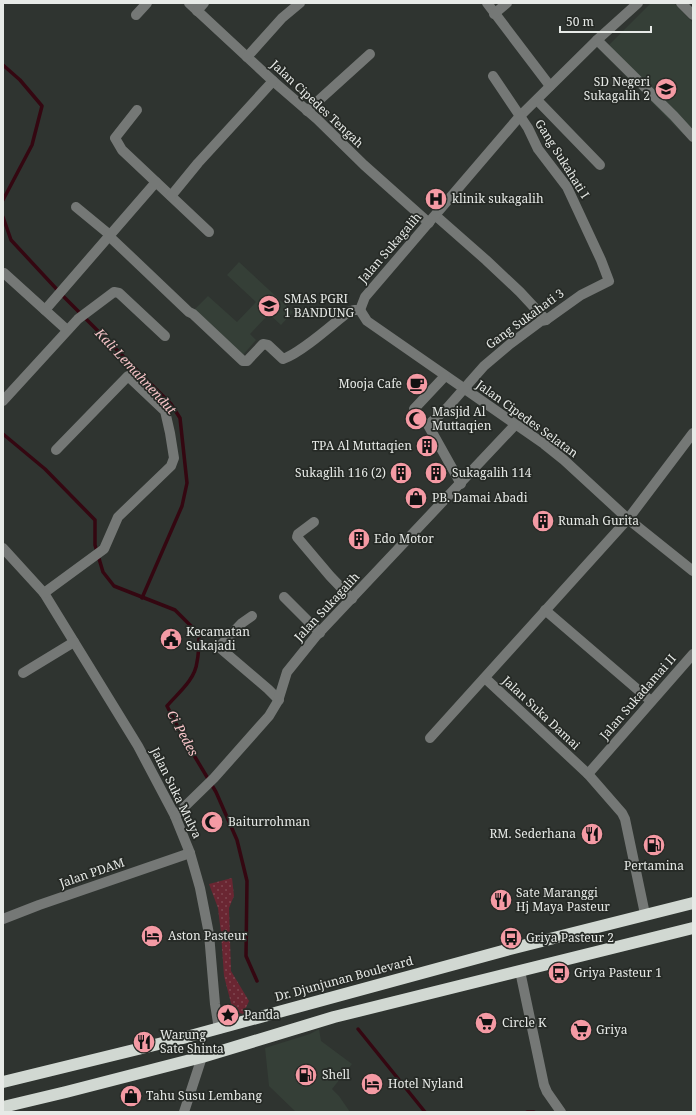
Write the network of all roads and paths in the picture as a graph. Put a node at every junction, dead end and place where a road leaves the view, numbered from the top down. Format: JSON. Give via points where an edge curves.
{"nodes":[{"id":1,"x":148,"y":3,"type":"edge"},
{"id":2,"x":189,"y":3,"type":"edge"},
{"id":3,"x":300,"y":3,"type":"edge"},
{"id":4,"x":487,"y":3,"type":"edge"},
{"id":5,"x":507,"y":3,"type":"edge"},
{"id":6,"x":638,"y":3,"type":"edge"},
{"id":7,"x":681,"y":3,"type":"edge"},
{"id":8,"x":200,"y":7,"type":"edge"},
{"id":9,"x":494,"y":14,"type":"junction"},
{"id":10,"x":136,"y":15,"type":"dead end"},
{"id":11,"x":693,"y":15,"type":"edge"},
{"id":12,"x":597,"y":40,"type":"junction"},
{"id":13,"x":370,"y":54,"type":"dead end"},
{"id":14,"x":247,"y":57,"type":"junction"},
{"id":15,"x":493,"y":76,"type":"dead end"},
{"id":16,"x":273,"y":81,"type":"junction"},
{"id":17,"x":550,"y":86,"type":"junction"},
{"id":18,"x":537,"y":100,"type":"junction"},
{"id":19,"x":137,"y":110,"type":"dead end"},
{"id":20,"x":307,"y":111,"type":"junction"},
{"id":21,"x":520,"y":116,"type":"junction"},
{"id":22,"x":693,"y":137,"type":"edge"},
{"id":23,"x":600,"y":165,"type":"dead end"},
{"id":24,"x":156,"y":182,"type":"junction"},
{"id":25,"x":171,"y":196,"type":"junction"},
{"id":26,"x":76,"y":207,"type":"dead end"},
{"id":27,"x":433,"y":219,"type":"junction"},
{"id":28,"x":209,"y":232,"type":"dead end"},
{"id":29,"x":109,"y":235,"type":"junction"},
{"id":30,"x":3,"y":273,"type":"edge"},
{"id":31,"x":609,"y":281,"type":"joint"},
{"id":32,"x":45,"y":310,"type":"junction"},
{"id":33,"x":360,"y":310,"type":"junction"},
{"id":34,"x":546,"y":320,"type":"junction"},
{"id":35,"x":67,"y":330,"type":"junction"},
{"id":36,"x":165,"y":336,"type":"dead end"},
{"id":37,"x":445,"y":376,"type":"junction"},
{"id":38,"x":463,"y":388,"type":"junction"},
{"id":39,"x":3,"y":400,"type":"edge"},
{"id":40,"x":414,"y":409,"type":"dead end"},
{"id":41,"x":516,"y":425,"type":"junction"},
{"id":42,"x":693,"y":433,"type":"edge"},
{"id":43,"x":56,"y":450,"type":"dead end"},
{"id":44,"x":461,"y":484,"type":"junction"},
{"id":45,"x":628,"y":518,"type":"junction"},
{"id":46,"x":314,"y":522,"type":"dead end"},
{"id":47,"x":3,"y":548,"type":"edge"},
{"id":48,"x":692,"y":567,"type":"edge"},
{"id":49,"x":44,"y":593,"type":"junction"},
{"id":50,"x":284,"y":597,"type":"dead end"},
{"id":51,"x":352,"y":599,"type":"junction"},
{"id":52,"x":545,"y":610,"type":"junction"},
{"id":53,"x":252,"y":616,"type":"dead end"},
{"id":54,"x":320,"y":633,"type":"junction"},
{"id":55,"x":74,"y":642,"type":"junction"},
{"id":56,"x":693,"y":654,"type":"edge"},
{"id":57,"x":22,"y":673,"type":"dead end"},
{"id":58,"x":485,"y":678,"type":"junction"},
{"id":59,"x":279,"y":700,"type":"junction"},
{"id":60,"x":651,"y":701,"type":"junction"},
{"id":61,"x":430,"y":738,"type":"dead end"},
{"id":62,"x":588,"y":774,"type":"junction"},
{"id":63,"x":175,"y":816,"type":"junction"},
{"id":64,"x":190,"y":853,"type":"junction"},
{"id":65,"x":693,"y":903,"type":"edge"},
{"id":66,"x":645,"y":914,"type":"junction"},
{"id":67,"x":3,"y":919,"type":"edge"},
{"id":68,"x":693,"y":928,"type":"edge"},
{"id":69,"x":520,"y":971,"type":"junction"},
{"id":70,"x":219,"y":1028,"type":"junction"},
{"id":71,"x":202,"y":1056,"type":"junction"},
{"id":72,"x":3,"y":1082,"type":"edge"},
{"id":73,"x":3,"y":1107,"type":"edge"},
{"id":74,"x":184,"y":1112,"type":"edge"},
{"id":75,"x":561,"y":1112,"type":"edge"}],
"edges":[{"from":1,"to":10,"type":"street"},
{"from":2,"to":8,"type":"street","name":"Jalan Cipedes Tengah"},
{"from":3,"to":14,"type":"street","via":[[282,18]]},
{"from":4,"to":9,"type":"street"},
{"from":5,"to":9,"type":"street"},
{"from":6,"to":12,"type":"street","name":"Jalan Sukagalih"},
{"from":7,"to":11,"type":"street"},
{"from":8,"to":14,"type":"street","name":"Jalan Cipedes Tengah"},
{"from":9,"to":17,"type":"street"},
{"from":12,"to":17,"type":"street","name":"Jalan Sukagalih"},
{"from":12,"to":22,"type":"street"},
{"from":13,"to":20,"type":"street"},
{"from":14,"to":16,"type":"street","name":"Jalan Cipedes Tengah"},
{"from":15,"to":21,"type":"street","name":"Gang Sukahati I"},
{"from":16,"to":20,"type":"street","name":"Jalan Cipedes Tengah"},
{"from":16,"to":25,"type":"street"},
{"from":17,"to":18,"type":"street","name":"Jalan Sukagalih"},
{"from":18,"to":21,"type":"street","name":"Jalan Sukagalih"},
{"from":18,"to":23,"type":"street"},
{"from":19,"to":24,"type":"street","via":[[115,138],[122,150]]},
{"from":20,"to":27,"type":"street","name":"Jalan Cipedes Tengah","via":[[364,165]]},
{"from":21,"to":27,"type":"street","name":"Jalan Sukagalih"},
{"from":21,"to":31,"type":"street","name":"Gang Sukahati I","via":[[538,149],[567,187]]},
{"from":24,"to":25,"type":"street"},
{"from":24,"to":29,"type":"street"},
{"from":25,"to":28,"type":"street"},
{"from":26,"to":29,"type":"street"},
{"from":27,"to":33,"type":"street","name":"Jalan Sukagalih","via":[[365,297]]},
{"from":27,"to":34,"type":"street","name":"Jalan Cipedes Tengah","via":[[486,260]]},
{"from":29,"to":32,"type":"street"},
{"from":29,"to":33,"type":"street","via":[[243,361],[247,361],[263,344],[268,345],[283,359],[288,357],[348,312]]},
{"from":30,"to":32,"type":"street"},
{"from":31,"to":34,"type":"street","name":"Gang Sukahati 3","via":[[581,295]]},
{"from":32,"to":35,"type":"street"},
{"from":33,"to":37,"type":"street","name":"Jalan Cipedes Selatan","via":[[366,321]]},
{"from":34,"to":38,"type":"street","name":"Gang Sukahati 3","via":[[510,344]]},
{"from":35,"to":36,"type":"street","via":[[112,292],[119,293]]},
{"from":35,"to":39,"type":"street"},
{"from":37,"to":38,"type":"street","name":"Jalan Cipedes Selatan"},
{"from":37,"to":40,"type":"street"},
{"from":38,"to":41,"type":"street","name":"Jalan Cipedes Selatan"},
{"from":38,"to":44,"type":"street","name":"Gang Sukahati 3","via":[[447,408],[428,425]]},
{"from":41,"to":44,"type":"street","name":"Jalan Sukagalih"},
{"from":41,"to":45,"type":"street","name":"Jalan Cipedes Selatan","via":[[564,460]]},
{"from":42,"to":45,"type":"street","name":"Jalan Suka Damai"},
{"from":43,"to":49,"type":"street","via":[[126,377],[129,377],[165,411],[174,458],[116,519],[104,549]]},
{"from":44,"to":51,"type":"street","name":"Jalan Sukagalih"},
{"from":45,"to":48,"type":"street","name":"Jalan Cipedes Selatan"},
{"from":45,"to":52,"type":"street","name":"Jalan Suka Damai"},
{"from":46,"to":51,"type":"street","via":[[298,534],[298,537]]},
{"from":47,"to":49,"type":"street","name":"Jalan Suka Mulya"},
{"from":49,"to":55,"type":"street","name":"Jalan Suka Mulya"},
{"from":50,"to":54,"type":"street"},
{"from":51,"to":54,"type":"street","name":"Jalan Sukagalih"},
{"from":52,"to":58,"type":"street","name":"Jalan Suka Damai"},
{"from":52,"to":60,"type":"street"},
{"from":53,"to":59,"type":"street","via":[[226,639],[220,648]]},
{"from":54,"to":59,"type":"street","name":"Jalan Sukagalih","via":[[287,672]]},
{"from":55,"to":57,"type":"street"},
{"from":55,"to":63,"type":"street","name":"Jalan Suka Mulya","via":[[138,746]]},
{"from":56,"to":60,"type":"street","name":"Jalan Sukadamai II"},
{"from":58,"to":61,"type":"street"},
{"from":58,"to":62,"type":"street","name":"Jalan Suka Damai"},
{"from":59,"to":63,"type":"street","name":"Jalan Sukagalih","via":[[269,716],[214,778]]},
{"from":60,"to":62,"type":"street","name":"Jalan Sukadamai II"},
{"from":62,"to":66,"type":"street","name":"Jalan Suka Damai","via":[[622,813]]},
{"from":63,"to":64,"type":"street","name":"Jalan Suka Mulya"},
{"from":64,"to":67,"type":"street","name":"Jalan PDAM"},
{"from":64,"to":70,"type":"street","name":"Jalan Suka Mulya","via":[[209,934]]},
{"from":65,"to":66,"type":"highway","name":"Dr. Djunjunan Boulevard"},
{"from":66,"to":70,"type":"highway","name":"Dr. Djunjunan Boulevard"},
{"from":68,"to":69,"type":"highway"},
{"from":69,"to":71,"type":"highway","via":[[334,1017]]},
{"from":69,"to":75,"type":"street","via":[[544,1085]]},
{"from":70,"to":72,"type":"highway","name":"Dr. Djunjunan Boulevard"},
{"from":71,"to":73,"type":"highway"},
{"from":71,"to":74,"type":"street"}]}
